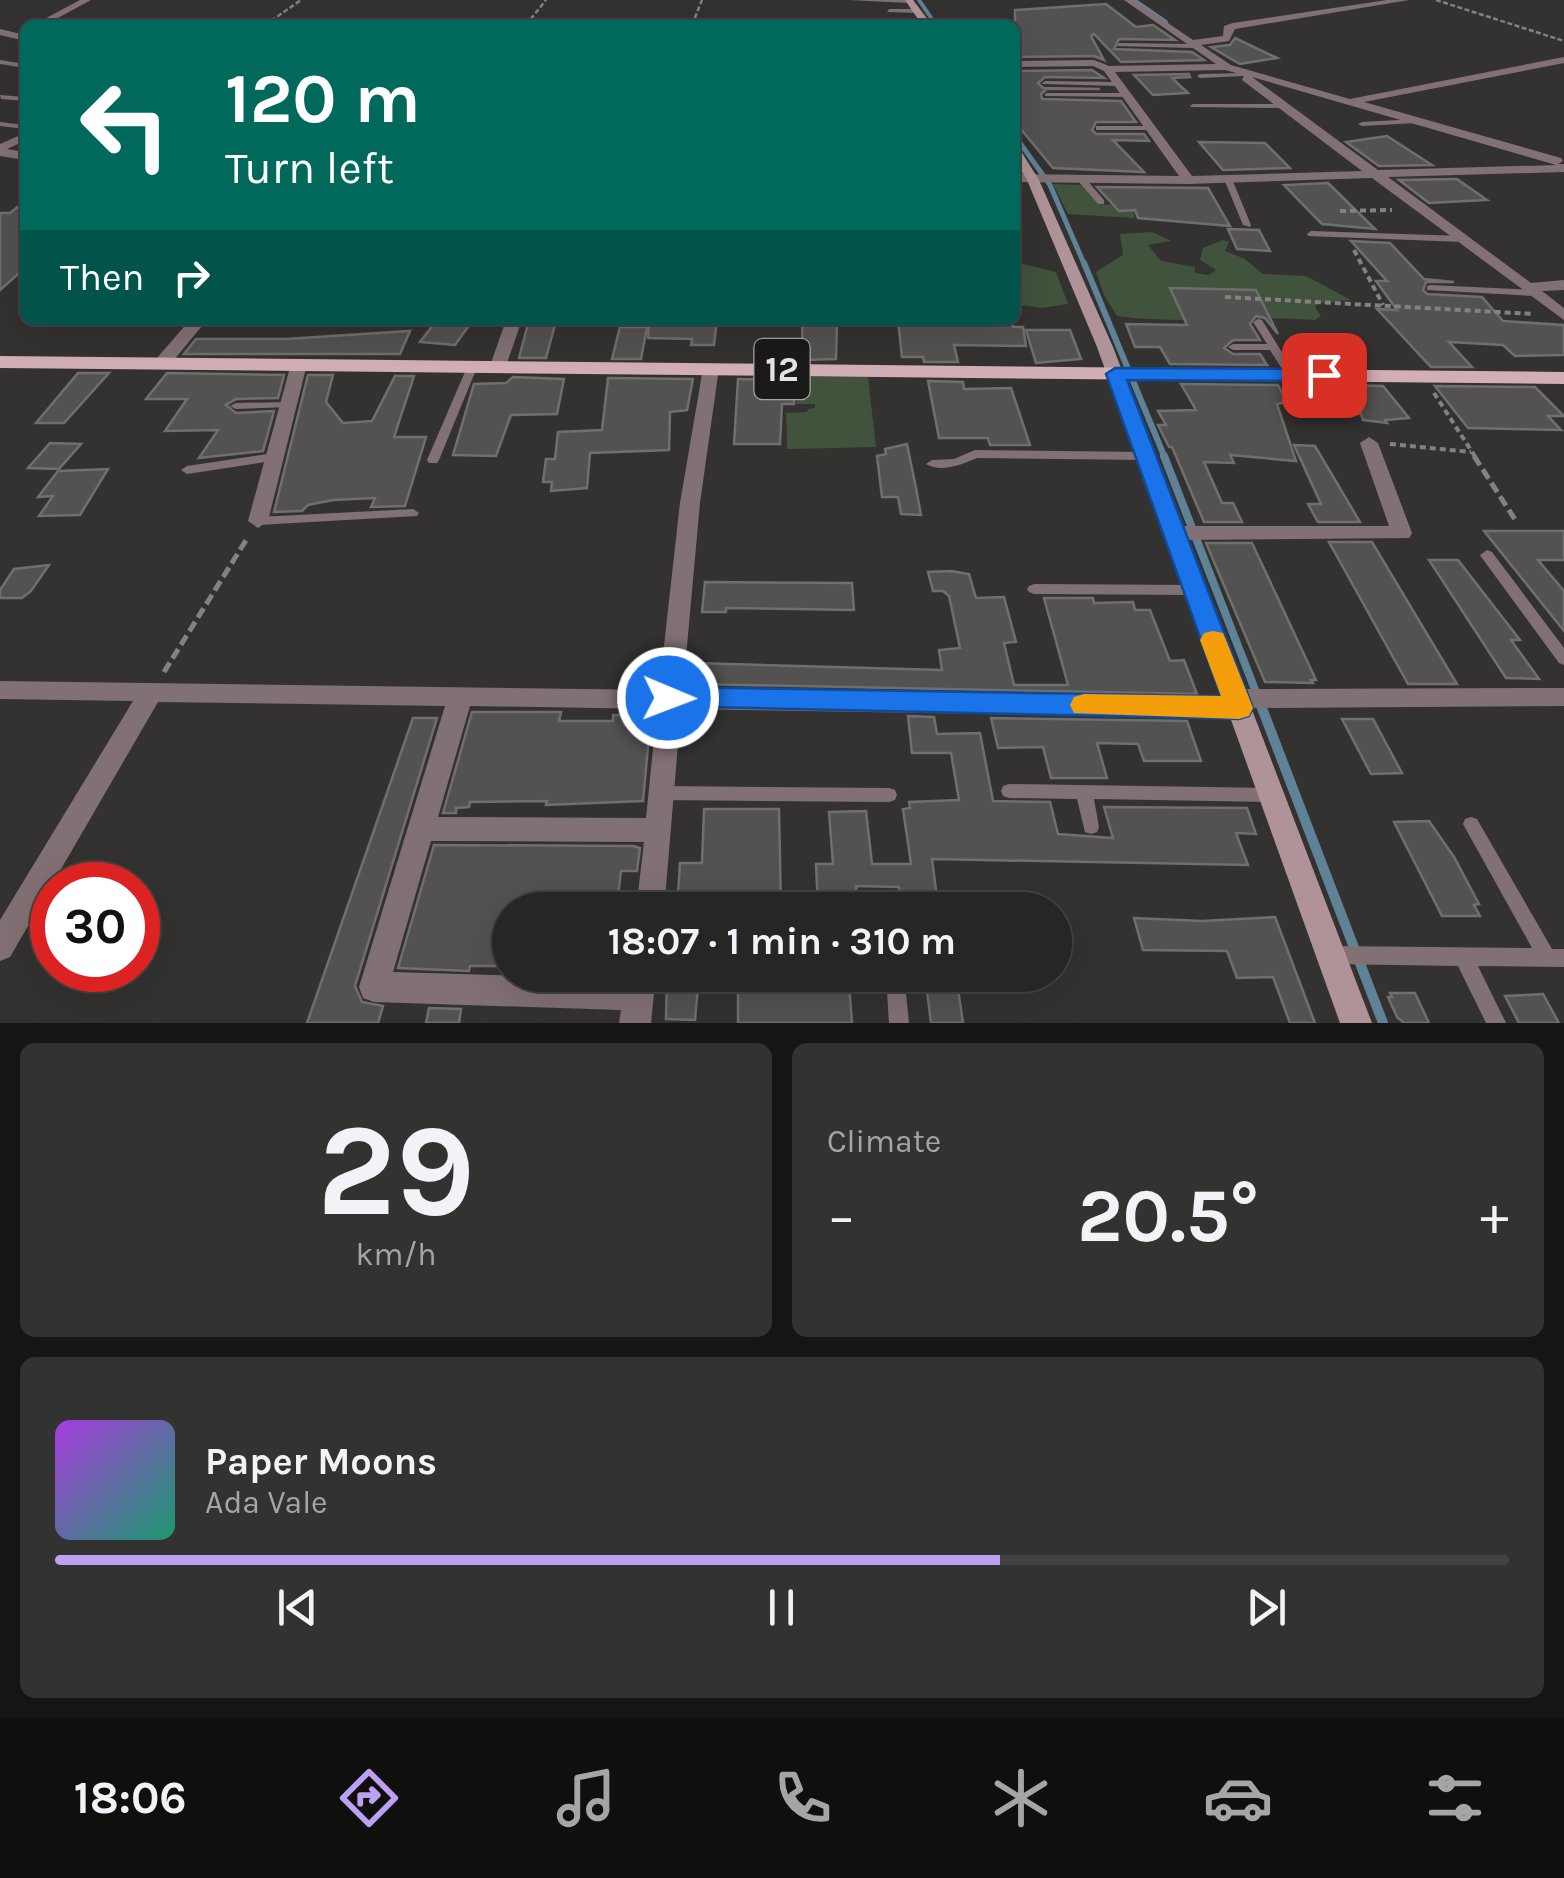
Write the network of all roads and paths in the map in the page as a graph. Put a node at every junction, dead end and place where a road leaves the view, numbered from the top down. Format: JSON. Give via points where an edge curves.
{"nodes":[{"id":1,"x":87,"y":0,"type":"edge"},
{"id":2,"x":300,"y":0,"type":"edge"},
{"id":3,"x":546,"y":0,"type":"edge"},
{"id":4,"x":852,"y":0,"type":"edge"},
{"id":5,"x":910,"y":0,"type":"edge"},
{"id":6,"x":1128,"y":0,"type":"edge"},
{"id":7,"x":1405,"y":0,"type":"edge"},
{"id":8,"x":1436,"y":0,"type":"edge"},
{"id":9,"x":917,"y":10,"type":"junction"},
{"id":10,"x":889,"y":11,"type":"dead end"},
{"id":11,"x":48,"y":20,"type":"edge"},
{"id":12,"x":272,"y":20,"type":"edge"},
{"id":13,"x":530,"y":20,"type":"edge"},
{"id":14,"x":924,"y":20,"type":"edge"},
{"id":15,"x":1564,"y":42,"type":"edge"},
{"id":16,"x":1191,"y":44,"type":"junction"},
{"id":17,"x":1119,"y":45,"type":"dead end"},
{"id":18,"x":1564,"y":60,"type":"edge"},
{"id":19,"x":1020,"y":64,"type":"edge"},
{"id":20,"x":1226,"y":67,"type":"junction"},
{"id":21,"x":1108,"y":69,"type":"junction"},
{"id":22,"x":1242,"y":73,"type":"junction"},
{"id":23,"x":1200,"y":76,"type":"dead end"},
{"id":24,"x":1044,"y":83,"type":"dead end"},
{"id":25,"x":1123,"y":90,"type":"junction"},
{"id":26,"x":1048,"y":95,"type":"dead end"},
{"id":27,"x":1349,"y":102,"type":"junction"},
{"id":28,"x":1193,"y":106,"type":"dead end"},
{"id":29,"x":1282,"y":106,"type":"junction"},
{"id":30,"x":1416,"y":121,"type":"junction"},
{"id":31,"x":1362,"y":124,"type":"dead end"},
{"id":32,"x":1099,"y":128,"type":"dead end"},
{"id":33,"x":1150,"y":128,"type":"junction"},
{"id":34,"x":1465,"y":135,"type":"junction"},
{"id":35,"x":1446,"y":137,"type":"dead end"},
{"id":36,"x":1564,"y":165,"type":"edge"},
{"id":37,"x":1375,"y":172,"type":"junction"},
{"id":38,"x":1024,"y":179,"type":"edge"},
{"id":39,"x":1228,"y":179,"type":"junction"},
{"id":40,"x":1082,"y":180,"type":"junction"},
{"id":41,"x":1188,"y":180,"type":"junction"},
{"id":42,"x":1101,"y":202,"type":"dead end"},
{"id":43,"x":1424,"y":210,"type":"junction"},
{"id":44,"x":1340,"y":211,"type":"dead end"},
{"id":45,"x":1247,"y":225,"type":"dead end"},
{"id":46,"x":1311,"y":234,"type":"dead end"},
{"id":47,"x":1345,"y":234,"type":"junction"},
{"id":48,"x":1432,"y":239,"type":"junction"},
{"id":49,"x":1463,"y":240,"type":"junction"},
{"id":50,"x":1407,"y":251,"type":"dead end"},
{"id":51,"x":1564,"y":284,"type":"edge"},
{"id":52,"x":1430,"y":288,"type":"dead end"},
{"id":53,"x":1531,"y":291,"type":"junction"},
{"id":54,"x":1225,"y":297,"type":"dead end"},
{"id":55,"x":1383,"y":305,"type":"junction"},
{"id":56,"x":1563,"y":314,"type":"edge"},
{"id":57,"x":1258,"y":322,"type":"dead end"},
{"id":58,"x":195,"y":325,"type":"edge"},
{"id":59,"x":512,"y":325,"type":"edge"},
{"id":60,"x":1233,"y":347,"type":"dead end"},
{"id":61,"x":1274,"y":347,"type":"junction"},
{"id":62,"x":0,"y":362,"type":"edge"},
{"id":63,"x":162,"y":362,"type":"junction"},
{"id":64,"x":299,"y":364,"type":"junction"},
{"id":65,"x":473,"y":366,"type":"junction"},
{"id":66,"x":498,"y":366,"type":"junction"},
{"id":67,"x":711,"y":368,"type":"junction"},
{"id":68,"x":1115,"y":374,"type":"junction"},
{"id":69,"x":1291,"y":375,"type":"junction"},
{"id":70,"x":1422,"y":376,"type":"junction"},
{"id":71,"x":1564,"y":378,"type":"edge"},
{"id":72,"x":236,"y":406,"type":"dead end"},
{"id":73,"x":288,"y":406,"type":"junction"},
{"id":74,"x":1368,"y":442,"type":"joint"},
{"id":75,"x":1471,"y":452,"type":"junction"},
{"id":76,"x":1144,"y":456,"type":"junction"},
{"id":77,"x":275,"y":457,"type":"junction"},
{"id":78,"x":433,"y":460,"type":"dead end"},
{"id":79,"x":932,"y":464,"type":"dead end"},
{"id":80,"x":187,"y":470,"type":"dead end"},
{"id":81,"x":413,"y":513,"type":"dead end"},
{"id":82,"x":258,"y":521,"type":"junction"},
{"id":83,"x":1516,"y":521,"type":"dead end"},
{"id":84,"x":1174,"y":533,"type":"junction"},
{"id":85,"x":1487,"y":555,"type":"dead end"},
{"id":86,"x":1034,"y":588,"type":"dead end"},
{"id":87,"x":1194,"y":590,"type":"junction"},
{"id":88,"x":1564,"y":659,"type":"edge"},
{"id":89,"x":0,"y":690,"type":"edge"},
{"id":90,"x":152,"y":692,"type":"junction"},
{"id":91,"x":1564,"y":697,"type":"edge"},
{"id":92,"x":460,"y":698,"type":"junction"},
{"id":93,"x":668,"y":698,"type":"junction"},
{"id":94,"x":1237,"y":704,"type":"junction"},
{"id":95,"x":1008,"y":791,"type":"dead end"},
{"id":96,"x":1084,"y":792,"type":"junction"},
{"id":97,"x":662,"y":793,"type":"junction"},
{"id":98,"x":890,"y":795,"type":"dead end"},
{"id":99,"x":1271,"y":795,"type":"junction"},
{"id":100,"x":1471,"y":824,"type":"dead end"},
{"id":101,"x":1091,"y":827,"type":"dead end"},
{"id":102,"x":421,"y":829,"type":"junction"},
{"id":103,"x":659,"y":830,"type":"junction"},
{"id":104,"x":652,"y":892,"type":"edge"},
{"id":105,"x":0,"y":947,"type":"edge"},
{"id":106,"x":1332,"y":955,"type":"junction"},
{"id":107,"x":1464,"y":958,"type":"junction"},
{"id":108,"x":1555,"y":958,"type":"edge"},
{"id":109,"x":896,"y":992,"type":"edge"},
{"id":110,"x":638,"y":998,"type":"edge"},
{"id":111,"x":899,"y":1023,"type":"edge"},
{"id":112,"x":1356,"y":1023,"type":"edge"},
{"id":113,"x":1496,"y":1023,"type":"edge"}],
"edges":[{"from":1,"to":11,"type":"street"},
{"from":2,"to":12,"type":"path"},
{"from":3,"to":13,"type":"path"},
{"from":4,"to":5,"type":"street"},
{"from":5,"to":9,"type":"street"},
{"from":6,"to":16,"type":"street"},
{"from":7,"to":16,"type":"street","via":[[1233,26],[1226,38]]},
{"from":8,"to":15,"type":"path"},
{"from":9,"to":10,"type":"lane"},
{"from":9,"to":14,"type":"street"},
{"from":16,"to":17,"type":"lane"},
{"from":16,"to":20,"type":"street"},
{"from":18,"to":27,"type":"street"},
{"from":19,"to":21,"type":"street"},
{"from":20,"to":21,"type":"street"},
{"from":20,"to":22,"type":"street"},
{"from":21,"to":25,"type":"street"},
{"from":22,"to":23,"type":"lane"},
{"from":22,"to":27,"type":"street"},
{"from":22,"to":29,"type":"street"},
{"from":24,"to":25,"type":"lane"},
{"from":25,"to":26,"type":"lane"},
{"from":25,"to":33,"type":"street"},
{"from":27,"to":29,"type":"street"},
{"from":27,"to":30,"type":"street"},
{"from":28,"to":29,"type":"lane"},
{"from":29,"to":37,"type":"street"},
{"from":30,"to":31,"type":"lane"},
{"from":30,"to":34,"type":"street"},
{"from":32,"to":33,"type":"lane"},
{"from":33,"to":41,"type":"street"},
{"from":34,"to":35,"type":"lane"},
{"from":34,"to":36,"type":"street"},
{"from":36,"to":37,"type":"street"},
{"from":37,"to":39,"type":"street"},
{"from":37,"to":43,"type":"street"},
{"from":38,"to":40,"type":"street"},
{"from":38,"to":68,"type":"street"},
{"from":39,"to":41,"type":"street"},
{"from":39,"to":45,"type":"lane"},
{"from":40,"to":41,"type":"street"},
{"from":40,"to":42,"type":"lane"},
{"from":43,"to":44,"type":"path"},
{"from":43,"to":49,"type":"street"},
{"from":46,"to":47,"type":"lane"},
{"from":47,"to":48,"type":"lane"},
{"from":47,"to":55,"type":"path"},
{"from":48,"to":49,"type":"lane"},
{"from":48,"to":50,"type":"lane"},
{"from":49,"to":53,"type":"street"},
{"from":51,"to":53,"type":"street"},
{"from":52,"to":53,"type":"lane"},
{"from":53,"to":56,"type":"street"},
{"from":54,"to":55,"type":"path"},
{"from":55,"to":56,"type":"path"},
{"from":57,"to":61,"type":"lane"},
{"from":58,"to":63,"type":"street"},
{"from":59,"to":66,"type":"street"},
{"from":60,"to":61,"type":"lane"},
{"from":61,"to":69,"type":"lane"},
{"from":62,"to":63,"type":"main road","number":"12"},
{"from":63,"to":64,"type":"main road","number":"12"},
{"from":64,"to":65,"type":"main road","number":"12"},
{"from":64,"to":73,"type":"street"},
{"from":65,"to":66,"type":"main road","number":"12"},
{"from":65,"to":78,"type":"lane"},
{"from":66,"to":67,"type":"main road","number":"12"},
{"from":67,"to":68,"type":"main road","number":"12"},
{"from":67,"to":93,"type":"street"},
{"from":68,"to":69,"type":"main road","number":"12"},
{"from":68,"to":76,"type":"street"},
{"from":69,"to":70,"type":"main road","number":"12"},
{"from":70,"to":71,"type":"main road","number":"12"},
{"from":70,"to":75,"type":"path"},
{"from":72,"to":73,"type":"lane"},
{"from":73,"to":77,"type":"street"},
{"from":74,"to":75,"type":"path"},
{"from":74,"to":84,"type":"street","via":[[1402,533]]},
{"from":75,"to":83,"type":"path"},
{"from":76,"to":79,"type":"lane","via":[[975,454]]},
{"from":76,"to":84,"type":"street"},
{"from":77,"to":80,"type":"lane"},
{"from":77,"to":82,"type":"street"},
{"from":81,"to":82,"type":"lane"},
{"from":82,"to":90,"type":"path"},
{"from":84,"to":87,"type":"street"},
{"from":85,"to":88,"type":"lane"},
{"from":86,"to":87,"type":"lane"},
{"from":87,"to":94,"type":"street"},
{"from":89,"to":90,"type":"street"},
{"from":90,"to":92,"type":"street"},
{"from":90,"to":105,"type":"street"},
{"from":91,"to":94,"type":"street"},
{"from":92,"to":93,"type":"street"},
{"from":92,"to":102,"type":"street"},
{"from":93,"to":94,"type":"street"},
{"from":93,"to":97,"type":"street"},
{"from":94,"to":99,"type":"street"},
{"from":95,"to":96,"type":"lane"},
{"from":96,"to":99,"type":"lane"},
{"from":96,"to":101,"type":"lane"},
{"from":97,"to":98,"type":"lane"},
{"from":97,"to":103,"type":"street"},
{"from":99,"to":106,"type":"street"},
{"from":100,"to":108,"type":"lane"},
{"from":102,"to":103,"type":"street"},
{"from":102,"to":110,"type":"street","via":[[376,990]]},
{"from":103,"to":104,"type":"street"},
{"from":106,"to":107,"type":"lane"},
{"from":106,"to":112,"type":"street"},
{"from":107,"to":108,"type":"lane"},
{"from":107,"to":113,"type":"lane"},
{"from":109,"to":111,"type":"lane"}]}
